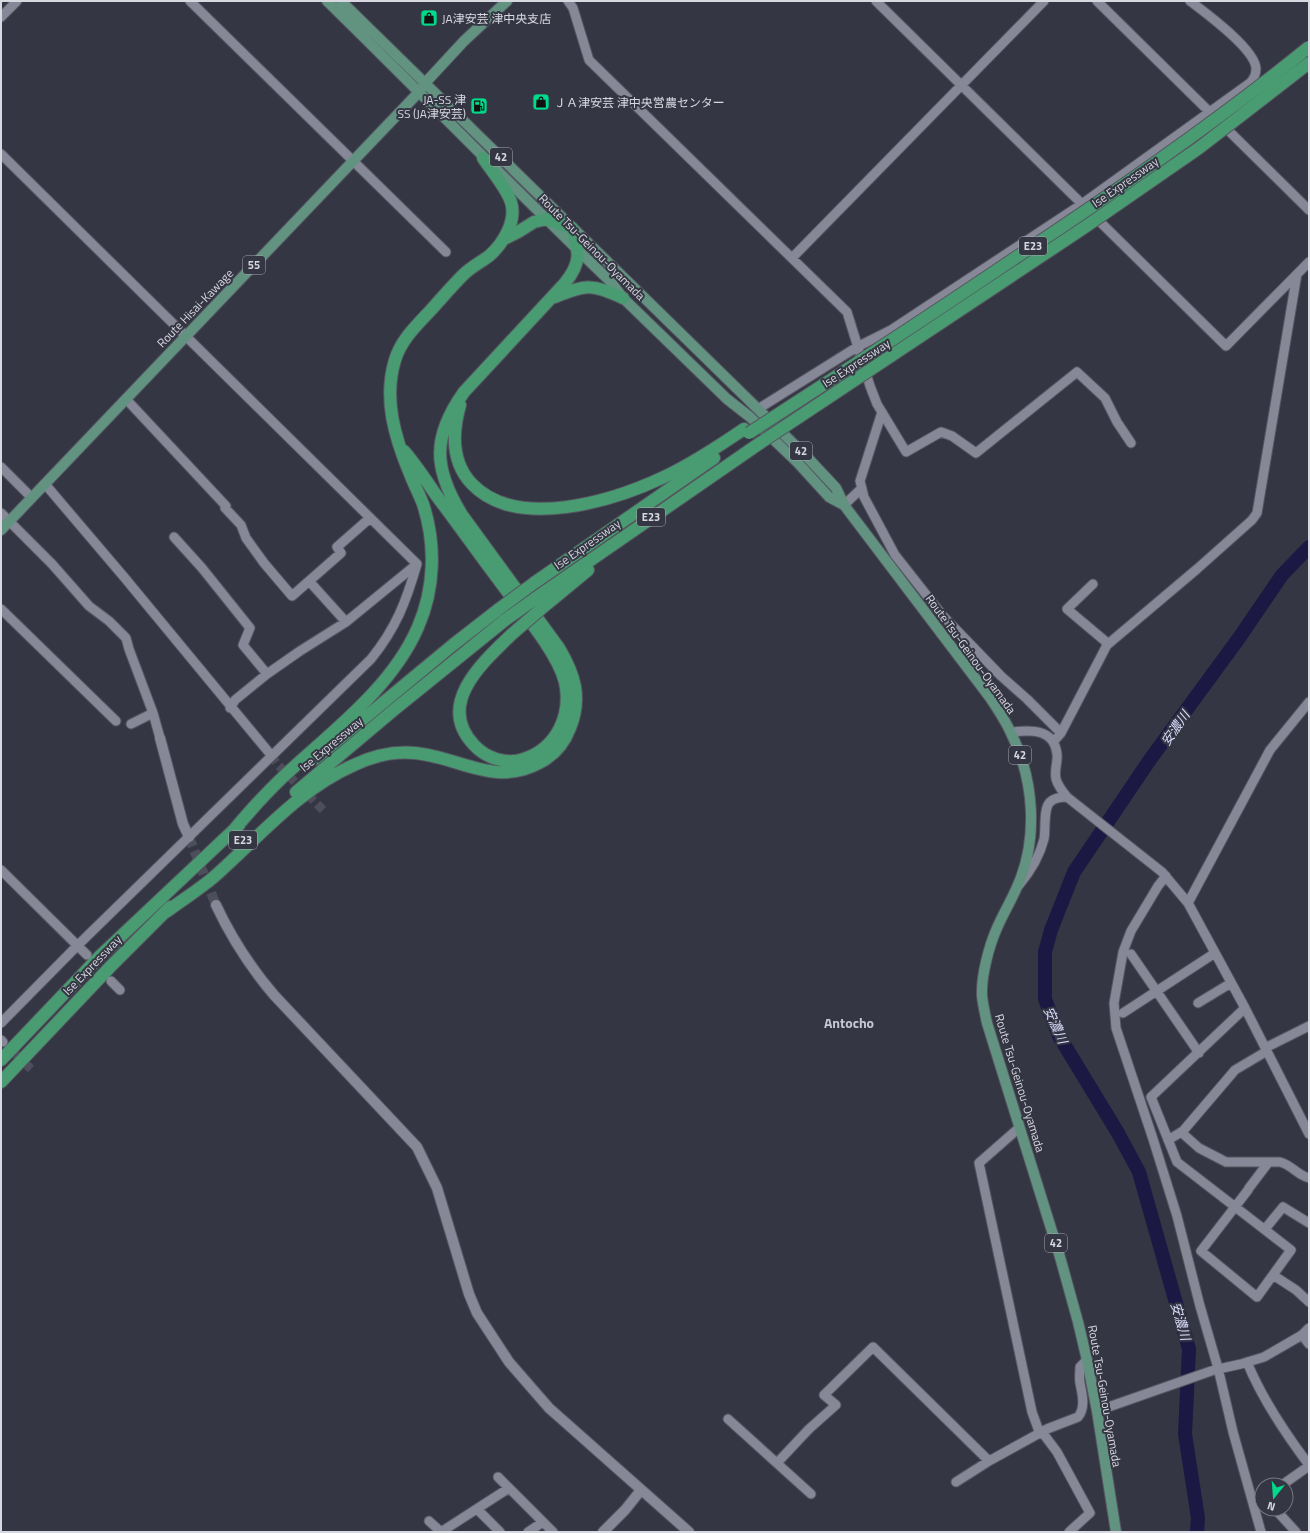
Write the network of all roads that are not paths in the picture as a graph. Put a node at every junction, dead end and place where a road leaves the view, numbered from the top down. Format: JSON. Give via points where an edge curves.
{"nodes":[{"id":1,"x":17,"y":1,"type":"edge"},
{"id":2,"x":190,"y":1,"type":"edge"},
{"id":3,"x":327,"y":1,"type":"edge"},
{"id":4,"x":341,"y":1,"type":"edge"},
{"id":5,"x":507,"y":1,"type":"edge"},
{"id":6,"x":568,"y":1,"type":"edge"},
{"id":7,"x":876,"y":1,"type":"edge"},
{"id":8,"x":1044,"y":1,"type":"edge"},
{"id":9,"x":1097,"y":1,"type":"edge"},
{"id":10,"x":1190,"y":1,"type":"edge"},
{"id":11,"x":1,"y":17,"type":"edge"},
{"id":12,"x":1309,"y":47,"type":"edge"},
{"id":13,"x":1309,"y":63,"type":"edge"},
{"id":14,"x":426,"y":82,"type":"junction"},
{"id":15,"x":962,"y":86,"type":"junction"},
{"id":16,"x":419,"y":92,"type":"junction"},
{"id":17,"x":1211,"y":113,"type":"junction"},
{"id":18,"x":1,"y":154,"type":"edge"},
{"id":19,"x":483,"y":158,"type":"junction"},
{"id":20,"x":354,"y":162,"type":"junction"},
{"id":21,"x":1082,"y":204,"type":"junction"},
{"id":22,"x":1309,"y":210,"type":"edge"},
{"id":23,"x":547,"y":219,"type":"junction"},
{"id":24,"x":572,"y":228,"type":"junction"},
{"id":25,"x":504,"y":239,"type":"junction"},
{"id":26,"x":578,"y":250,"type":"junction"},
{"id":27,"x":446,"y":252,"type":"dead end"},
{"id":28,"x":792,"y":258,"type":"junction"},
{"id":29,"x":1309,"y":262,"type":"edge"},
{"id":30,"x":1297,"y":274,"type":"junction"},
{"id":31,"x":552,"y":298,"type":"junction"},
{"id":32,"x":624,"y":298,"type":"junction"},
{"id":33,"x":185,"y":336,"type":"junction"},
{"id":34,"x":857,"y":346,"type":"junction"},
{"id":35,"x":464,"y":392,"type":"junction"},
{"id":36,"x":126,"y":398,"type":"junction"},
{"id":37,"x":758,"y":409,"type":"junction"},
{"id":38,"x":882,"y":412,"type":"junction"},
{"id":39,"x":747,"y":431,"type":"junction"},
{"id":40,"x":1131,"y":443,"type":"dead end"},
{"id":41,"x":399,"y":444,"type":"junction"},
{"id":42,"x":1,"y":467,"type":"edge"},
{"id":43,"x":45,"y":484,"type":"junction"},
{"id":44,"x":862,"y":488,"type":"junction"},
{"id":45,"x":32,"y":498,"type":"junction"},
{"id":46,"x":844,"y":505,"type":"junction"},
{"id":47,"x":1,"y":513,"type":"edge"},
{"id":48,"x":370,"y":518,"type":"junction"},
{"id":49,"x":10,"y":521,"type":"junction"},
{"id":50,"x":1,"y":530,"type":"edge"},
{"id":51,"x":174,"y":537,"type":"dead end"},
{"id":52,"x":417,"y":564,"type":"junction"},
{"id":53,"x":309,"y":580,"type":"junction"},
{"id":54,"x":1093,"y":584,"type":"dead end"},
{"id":55,"x":545,"y":598,"type":"junction"},
{"id":56,"x":1,"y":609,"type":"edge"},
{"id":57,"x":943,"y":616,"type":"junction"},
{"id":58,"x":346,"y":622,"type":"junction"},
{"id":59,"x":933,"y":623,"type":"junction"},
{"id":60,"x":1108,"y":646,"type":"junction"},
{"id":61,"x":267,"y":674,"type":"junction"},
{"id":62,"x":1309,"y":702,"type":"edge"},
{"id":63,"x":230,"y":708,"type":"junction"},
{"id":64,"x":153,"y":713,"type":"junction"},
{"id":65,"x":116,"y":721,"type":"dead end"},
{"id":66,"x":131,"y":724,"type":"dead end"},
{"id":67,"x":1011,"y":732,"type":"junction"},
{"id":68,"x":1060,"y":733,"type":"junction"},
{"id":69,"x":160,"y":738,"type":"joint"},
{"id":70,"x":1054,"y":744,"type":"junction"},
{"id":71,"x":271,"y":756,"type":"junction"},
{"id":72,"x":1067,"y":797,"type":"junction"},
{"id":73,"x":234,"y":831,"type":"junction"},
{"id":74,"x":189,"y":837,"type":"junction"},
{"id":75,"x":1,"y":870,"type":"edge"},
{"id":76,"x":1164,"y":874,"type":"junction"},
{"id":77,"x":1018,"y":886,"type":"junction"},
{"id":78,"x":216,"y":904,"type":"tunnel mouth"},
{"id":79,"x":1188,"y":904,"type":"junction"},
{"id":80,"x":166,"y":912,"type":"junction"},
{"id":81,"x":78,"y":945,"type":"junction"},
{"id":82,"x":1214,"y":953,"type":"junction"},
{"id":83,"x":1132,"y":954,"type":"dead end"},
{"id":84,"x":87,"y":955,"type":"dead end"},
{"id":85,"x":111,"y":980,"type":"dead end"},
{"id":86,"x":1231,"y":983,"type":"junction"},
{"id":87,"x":120,"y":990,"type":"dead end"},
{"id":88,"x":1157,"y":992,"type":"junction"},
{"id":89,"x":1198,"y":1003,"type":"dead end"},
{"id":90,"x":1245,"y":1008,"type":"junction"},
{"id":91,"x":1123,"y":1013,"type":"dead end"},
{"id":92,"x":1,"y":1023,"type":"edge"},
{"id":93,"x":1309,"y":1026,"type":"edge"},
{"id":94,"x":1266,"y":1050,"type":"junction"},
{"id":95,"x":1199,"y":1053,"type":"junction"},
{"id":96,"x":1,"y":1060,"type":"edge"},
{"id":97,"x":1,"y":1082,"type":"edge"},
{"id":98,"x":1019,"y":1128,"type":"junction"},
{"id":99,"x":1308,"y":1129,"type":"edge"},
{"id":100,"x":1182,"y":1132,"type":"junction"},
{"id":101,"x":1168,"y":1140,"type":"junction"},
{"id":102,"x":1268,"y":1163,"type":"junction"},
{"id":103,"x":1309,"y":1178,"type":"edge"},
{"id":104,"x":1235,"y":1207,"type":"junction"},
{"id":105,"x":1309,"y":1222,"type":"edge"},
{"id":106,"x":1265,"y":1229,"type":"junction"},
{"id":107,"x":1273,"y":1275,"type":"junction"},
{"id":108,"x":1309,"y":1302,"type":"edge"},
{"id":109,"x":1309,"y":1328,"type":"edge"},
{"id":110,"x":1302,"y":1335,"type":"junction"},
{"id":111,"x":1309,"y":1344,"type":"edge"},
{"id":112,"x":1087,"y":1360,"type":"junction"},
{"id":113,"x":1248,"y":1362,"type":"junction"},
{"id":114,"x":1216,"y":1369,"type":"junction"},
{"id":115,"x":1100,"y":1410,"type":"junction"},
{"id":116,"x":728,"y":1419,"type":"dead end"},
{"id":117,"x":1041,"y":1433,"type":"junction"},
{"id":118,"x":989,"y":1461,"type":"junction"},
{"id":119,"x":777,"y":1463,"type":"junction"},
{"id":120,"x":1309,"y":1465,"type":"edge"},
{"id":121,"x":498,"y":1476,"type":"dead end"},
{"id":122,"x":1293,"y":1477,"type":"edge"},
{"id":123,"x":956,"y":1482,"type":"dead end"},
{"id":124,"x":509,"y":1488,"type":"junction"},
{"id":125,"x":641,"y":1490,"type":"junction"},
{"id":126,"x":811,"y":1494,"type":"dead end"},
{"id":127,"x":477,"y":1510,"type":"junction"},
{"id":128,"x":1282,"y":1517,"type":"edge"},
{"id":129,"x":429,"y":1521,"type":"dead end"},
{"id":130,"x":543,"y":1522,"type":"junction"},
{"id":131,"x":441,"y":1532,"type":"edge"},
{"id":132,"x":500,"y":1532,"type":"edge"},
{"id":133,"x":528,"y":1532,"type":"edge"},
{"id":134,"x":553,"y":1532,"type":"edge"},
{"id":135,"x":604,"y":1532,"type":"edge"},
{"id":136,"x":689,"y":1532,"type":"edge"},
{"id":137,"x":1069,"y":1532,"type":"edge"},
{"id":138,"x":1116,"y":1532,"type":"edge"},
{"id":139,"x":1261,"y":1532,"type":"edge"},
{"id":140,"x":1296,"y":1532,"type":"edge"}],
"edges":[{"from":1,"to":11,"type":"street"},
{"from":2,"to":20,"type":"street"},
{"from":3,"to":16,"type":"main road","name":"Route Tsu-Geinou-Oyamada","number":"42"},
{"from":4,"to":14,"type":"main road","name":"Route Tsu-Geinou-Oyamada","number":"42"},
{"from":5,"to":14,"type":"main road","name":"Route Hisai-Kawage","number":"55","via":[[464,41]]},
{"from":6,"to":28,"type":"street","via":[[573,8],[589,60]]},
{"from":7,"to":15,"type":"street"},
{"from":8,"to":15,"type":"street"},
{"from":9,"to":17,"type":"street"},
{"from":10,"to":17,"type":"street","via":[[1238,42],[1253,58],[1256,70],[1250,83]]},
{"from":12,"to":39,"type":"highway","name":"Ise Expressway","number":"E23","bridge":true,"via":[[1185,142],[1077,217],[885,345]]},
{"from":13,"to":55,"type":"highway","name":"Ise Expressway","number":"E23","bridge":true,"via":[[1199,148],[654,515]]},
{"from":14,"to":16,"type":"main road","name":"Route Hisai-Kawage","number":"55"},
{"from":14,"to":24,"type":"main road","name":"Route Tsu-Geinou-Oyamada","number":"42"},
{"from":15,"to":21,"type":"street"},
{"from":15,"to":28,"type":"street"},
{"from":16,"to":19,"type":"main road","name":"Route Tsu-Geinou-Oyamada","number":"42"},
{"from":16,"to":20,"type":"main road","name":"Route Hisai-Kawage","number":"55"},
{"from":17,"to":21,"type":"street"},
{"from":17,"to":22,"type":"street"},
{"from":18,"to":33,"type":"street"},
{"from":19,"to":23,"type":"main road","name":"Route Tsu-Geinou-Oyamada","number":"42"},
{"from":19,"to":25,"type":"highway","via":[[511,202],[511,225]]},
{"from":20,"to":27,"type":"street"},
{"from":20,"to":33,"type":"main road","name":"Route Hisai-Kawage","number":"55"},
{"from":21,"to":30,"type":"street","via":[[1226,346]]},
{"from":21,"to":34,"type":"street","via":[[892,330]]},
{"from":23,"to":24,"type":"highway"},
{"from":23,"to":25,"type":"highway","via":[[534,222]]},
{"from":23,"to":26,"type":"main road","name":"Route Tsu-Geinou-Oyamada","number":"42"},
{"from":24,"to":26,"type":"highway"},
{"from":24,"to":37,"type":"main road","name":"Route Tsu-Geinou-Oyamada","number":"42"},
{"from":25,"to":41,"type":"highway","via":[[491,254],[465,273],[405,338],[399,348],[392,370],[390,395],[392,423]]},
{"from":26,"to":31,"type":"highway","via":[[578,262],[573,273]]},
{"from":26,"to":32,"type":"main road","name":"Route Tsu-Geinou-Oyamada","number":"42"},
{"from":28,"to":34,"type":"street","via":[[847,312]]},
{"from":29,"to":30,"type":"street"},
{"from":30,"to":60,"type":"street","via":[[1257,513]]},
{"from":31,"to":32,"type":"highway","via":[[572,290],[590,287]]},
{"from":31,"to":35,"type":"highway"},
{"from":32,"to":46,"type":"main road","name":"Route Tsu-Geinou-Oyamada","number":"42","via":[[726,399],[750,417],[797,462],[829,497]]},
{"from":33,"to":36,"type":"main road","name":"Route Hisai-Kawage","number":"55"},
{"from":33,"to":48,"type":"street"},
{"from":34,"to":37,"type":"street"},
{"from":34,"to":38,"type":"street","via":[[870,386]]},
{"from":35,"to":39,"type":"highway","via":[[454,439],[461,468],[469,481],[485,495],[518,507],[562,507],[623,493],[664,477]]},
{"from":35,"to":80,"type":"highway","via":[[448,417],[441,441],[445,480],[462,515],[567,661],[577,697],[573,721],[564,741],[542,762],[512,772],[484,771],[405,752],[382,755],[361,762],[333,775],[296,801],[214,877]]},
{"from":36,"to":43,"type":"main road","name":"Route Hisai-Kawage","number":"55"},
{"from":36,"to":53,"type":"street","via":[[226,506],[264,563],[292,596]]},
{"from":37,"to":46,"type":"main road","name":"Route Tsu-Geinou-Oyamada","number":"42","via":[[836,488]]},
{"from":38,"to":40,"type":"street","via":[[906,452],[941,432],[952,436],[976,454],[1077,372],[1105,398]]},
{"from":38,"to":44,"type":"street","via":[[860,480]]},
{"from":39,"to":73,"type":"highway","name":"Ise Expressway","number":"E23","bridge":true,"via":[[534,583],[454,644],[308,764]]},
{"from":41,"to":55,"type":"highway","bridge":true,"via":[[418,467],[435,494],[532,625],[561,671],[567,704],[557,733],[546,747],[524,759],[510,761],[494,758],[473,744],[462,725],[460,708],[465,689],[473,674],[512,634]]},
{"from":41,"to":73,"type":"highway","via":[[422,502],[432,546],[430,589],[418,627],[386,678],[351,716],[259,800]]},
{"from":42,"to":45,"type":"street"},
{"from":43,"to":45,"type":"main road","name":"Route Hisai-Kawage","number":"55"},
{"from":43,"to":63,"type":"street"},
{"from":44,"to":46,"type":"street"},
{"from":44,"to":57,"type":"street","via":[[864,497],[895,555]]},
{"from":45,"to":49,"type":"main road","name":"Route Hisai-Kawage","number":"55"},
{"from":46,"to":59,"type":"main road","name":"Route Tsu-Geinou-Oyamada","number":"42"},
{"from":47,"to":49,"type":"street"},
{"from":48,"to":52,"type":"street"},
{"from":48,"to":53,"type":"street","via":[[337,547],[341,553]]},
{"from":49,"to":50,"type":"main road","name":"Route Hisai-Kawage","number":"55"},
{"from":49,"to":64,"type":"street","via":[[89,606],[126,638]]},
{"from":51,"to":61,"type":"street","via":[[250,628],[243,645]]},
{"from":52,"to":58,"type":"street"},
{"from":52,"to":71,"type":"street","via":[[404,606],[381,646],[371,659]]},
{"from":53,"to":58,"type":"street"},
{"from":54,"to":60,"type":"street","via":[[1067,609]]},
{"from":55,"to":80,"type":"highway","name":"Ise Expressway","number":"E23","bridge":true,"via":[[505,620],[338,756]]},
{"from":56,"to":65,"type":"street"},
{"from":57,"to":59,"type":"street"},
{"from":57,"to":68,"type":"street"},
{"from":58,"to":61,"type":"street"},
{"from":59,"to":67,"type":"main road","name":"Route Tsu-Geinou-Oyamada","number":"42","via":[[991,700]]},
{"from":60,"to":68,"type":"street"},
{"from":61,"to":63,"type":"street","via":[[235,700]]},
{"from":62,"to":79,"type":"street","via":[[1270,750]]},
{"from":63,"to":71,"type":"street"},
{"from":64,"to":66,"type":"street"},
{"from":64,"to":69,"type":"street"},
{"from":67,"to":70,"type":"street","via":[[1034,730],[1042,733]]},
{"from":67,"to":77,"type":"main road","name":"Route Tsu-Geinou-Oyamada","number":"42","via":[[1025,773],[1031,814],[1028,852]]},
{"from":68,"to":70,"type":"street"},
{"from":69,"to":74,"type":"street","via":[[183,824]]},
{"from":70,"to":72,"type":"street","via":[[1057,754],[1056,780]]},
{"from":71,"to":74,"type":"street"},
{"from":72,"to":76,"type":"street"},
{"from":72,"to":77,"type":"street","via":[[1059,797],[1049,802],[1042,846],[1027,875]]},
{"from":73,"to":96,"type":"highway","name":"Ise Expressway","number":"E23","via":[[101,956]]},
{"from":74,"to":81,"type":"street"},
{"from":75,"to":81,"type":"street"},
{"from":76,"to":79,"type":"street"},
{"from":76,"to":114,"type":"street","via":[[1131,931],[1123,952],[1114,1003],[1116,1028],[1177,1216]]},
{"from":77,"to":98,"type":"main road","name":"Route Tsu-Geinou-Oyamada","number":"42","via":[[992,941],[982,994],[987,1023]]},
{"from":78,"to":125,"type":"street","via":[[237,943],[274,995],[417,1147],[437,1188],[477,1313],[509,1362],[549,1408]]},
{"from":79,"to":82,"type":"street"},
{"from":80,"to":97,"type":"highway","name":"Ise Expressway","number":"E23","via":[[96,981]]},
{"from":81,"to":84,"type":"street"},
{"from":81,"to":92,"type":"street"},
{"from":82,"to":86,"type":"street"},
{"from":82,"to":88,"type":"street"},
{"from":83,"to":88,"type":"street"},
{"from":85,"to":87,"type":"street"},
{"from":86,"to":89,"type":"street"},
{"from":86,"to":90,"type":"street"},
{"from":88,"to":91,"type":"street"},
{"from":88,"to":95,"type":"street"},
{"from":90,"to":94,"type":"street"},
{"from":90,"to":95,"type":"street"},
{"from":93,"to":94,"type":"street"},
{"from":94,"to":99,"type":"street"},
{"from":94,"to":100,"type":"street","via":[[1235,1070]]},
{"from":95,"to":101,"type":"street","via":[[1151,1097]]},
{"from":98,"to":112,"type":"main road","name":"Route Tsu-Geinou-Oyamada","number":"42","via":[[1060,1256]]},
{"from":98,"to":117,"type":"street","via":[[979,1163],[1031,1405],[1037,1429]]},
{"from":100,"to":101,"type":"street"},
{"from":100,"to":102,"type":"street","via":[[1199,1148],[1226,1162]]},
{"from":101,"to":104,"type":"street","via":[[1177,1162]]},
{"from":102,"to":103,"type":"street","via":[[1287,1164],[1300,1175]]},
{"from":102,"to":104,"type":"street"},
{"from":104,"to":106,"type":"street"},
{"from":104,"to":107,"type":"street","via":[[1201,1251],[1257,1297]]},
{"from":105,"to":106,"type":"street","via":[[1283,1207]]},
{"from":106,"to":107,"type":"street","via":[[1291,1250]]},
{"from":107,"to":108,"type":"street"},
{"from":109,"to":110,"type":"street"},
{"from":110,"to":111,"type":"street"},
{"from":110,"to":113,"type":"street","via":[[1274,1352]]},
{"from":112,"to":115,"type":"main road","name":"Route Tsu-Geinou-Oyamada","number":"42"},
{"from":112,"to":117,"type":"street","via":[[1080,1367],[1083,1407],[1080,1414]]},
{"from":113,"to":114,"type":"street"},
{"from":113,"to":120,"type":"street","via":[[1256,1384]]},
{"from":114,"to":115,"type":"street"},
{"from":114,"to":139,"type":"street"},
{"from":115,"to":138,"type":"main road","name":"Route Tsu-Geinou-Oyamada","number":"42"},
{"from":116,"to":119,"type":"street"},
{"from":117,"to":118,"type":"street"},
{"from":117,"to":137,"type":"street","via":[[1057,1452],[1090,1513]]},
{"from":118,"to":119,"type":"street","via":[[872,1347],[824,1395],[836,1405]]},
{"from":118,"to":123,"type":"street"},
{"from":119,"to":126,"type":"street"},
{"from":120,"to":122,"type":"street"},
{"from":121,"to":124,"type":"street"},
{"from":124,"to":127,"type":"street"},
{"from":124,"to":130,"type":"street"},
{"from":125,"to":135,"type":"street"},
{"from":125,"to":136,"type":"street"},
{"from":127,"to":131,"type":"street"},
{"from":127,"to":132,"type":"street"},
{"from":128,"to":140,"type":"street"},
{"from":129,"to":131,"type":"street"},
{"from":130,"to":133,"type":"street"},
{"from":130,"to":134,"type":"street"}]}
